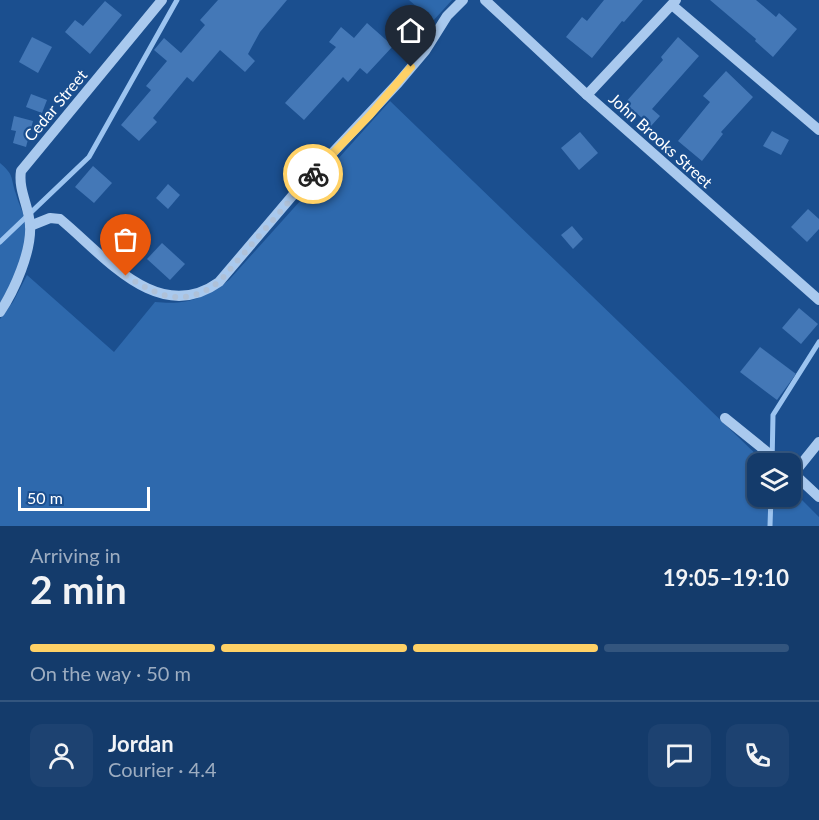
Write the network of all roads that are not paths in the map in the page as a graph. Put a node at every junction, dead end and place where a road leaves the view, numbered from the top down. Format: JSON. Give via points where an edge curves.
{"nodes":[{"id":1,"x":162,"y":0,"type":"edge"},
{"id":2,"x":463,"y":0,"type":"edge"},
{"id":3,"x":485,"y":0,"type":"edge"},
{"id":4,"x":674,"y":2,"type":"edge"},
{"id":5,"x":587,"y":95,"type":"junction"},
{"id":6,"x":819,"y":130,"type":"edge"},
{"id":7,"x":30,"y":226,"type":"junction"},
{"id":8,"x":819,"y":300,"type":"edge"},
{"id":9,"x":0,"y":312,"type":"edge"},
{"id":10,"x":726,"y":418,"type":"dead end"},
{"id":11,"x":819,"y":442,"type":"edge"},
{"id":12,"x":769,"y":453,"type":"edge"},
{"id":13,"x":801,"y":462,"type":"edge"},
{"id":14,"x":801,"y":480,"type":"edge"},
{"id":15,"x":819,"y":497,"type":"edge"}],
"edges":[{"from":1,"to":7,"type":"street","name":"Cedar Street","via":[[21,171],[20,187]]},
{"from":2,"to":7,"type":"street","via":[[398,83],[219,282],[206,291],[171,297],[153,293],[126,276],[60,219],[50,218]]},
{"from":3,"to":5,"type":"street","name":"John Brooks Street"},
{"from":4,"to":5,"type":"street"},
{"from":4,"to":6,"type":"street"},
{"from":5,"to":8,"type":"street","name":"John Brooks Street"},
{"from":7,"to":9,"type":"street","name":"Cedar Street","via":[[15,287]]},
{"from":10,"to":12,"type":"street"},
{"from":11,"to":13,"type":"street"},
{"from":14,"to":15,"type":"street"}]}
